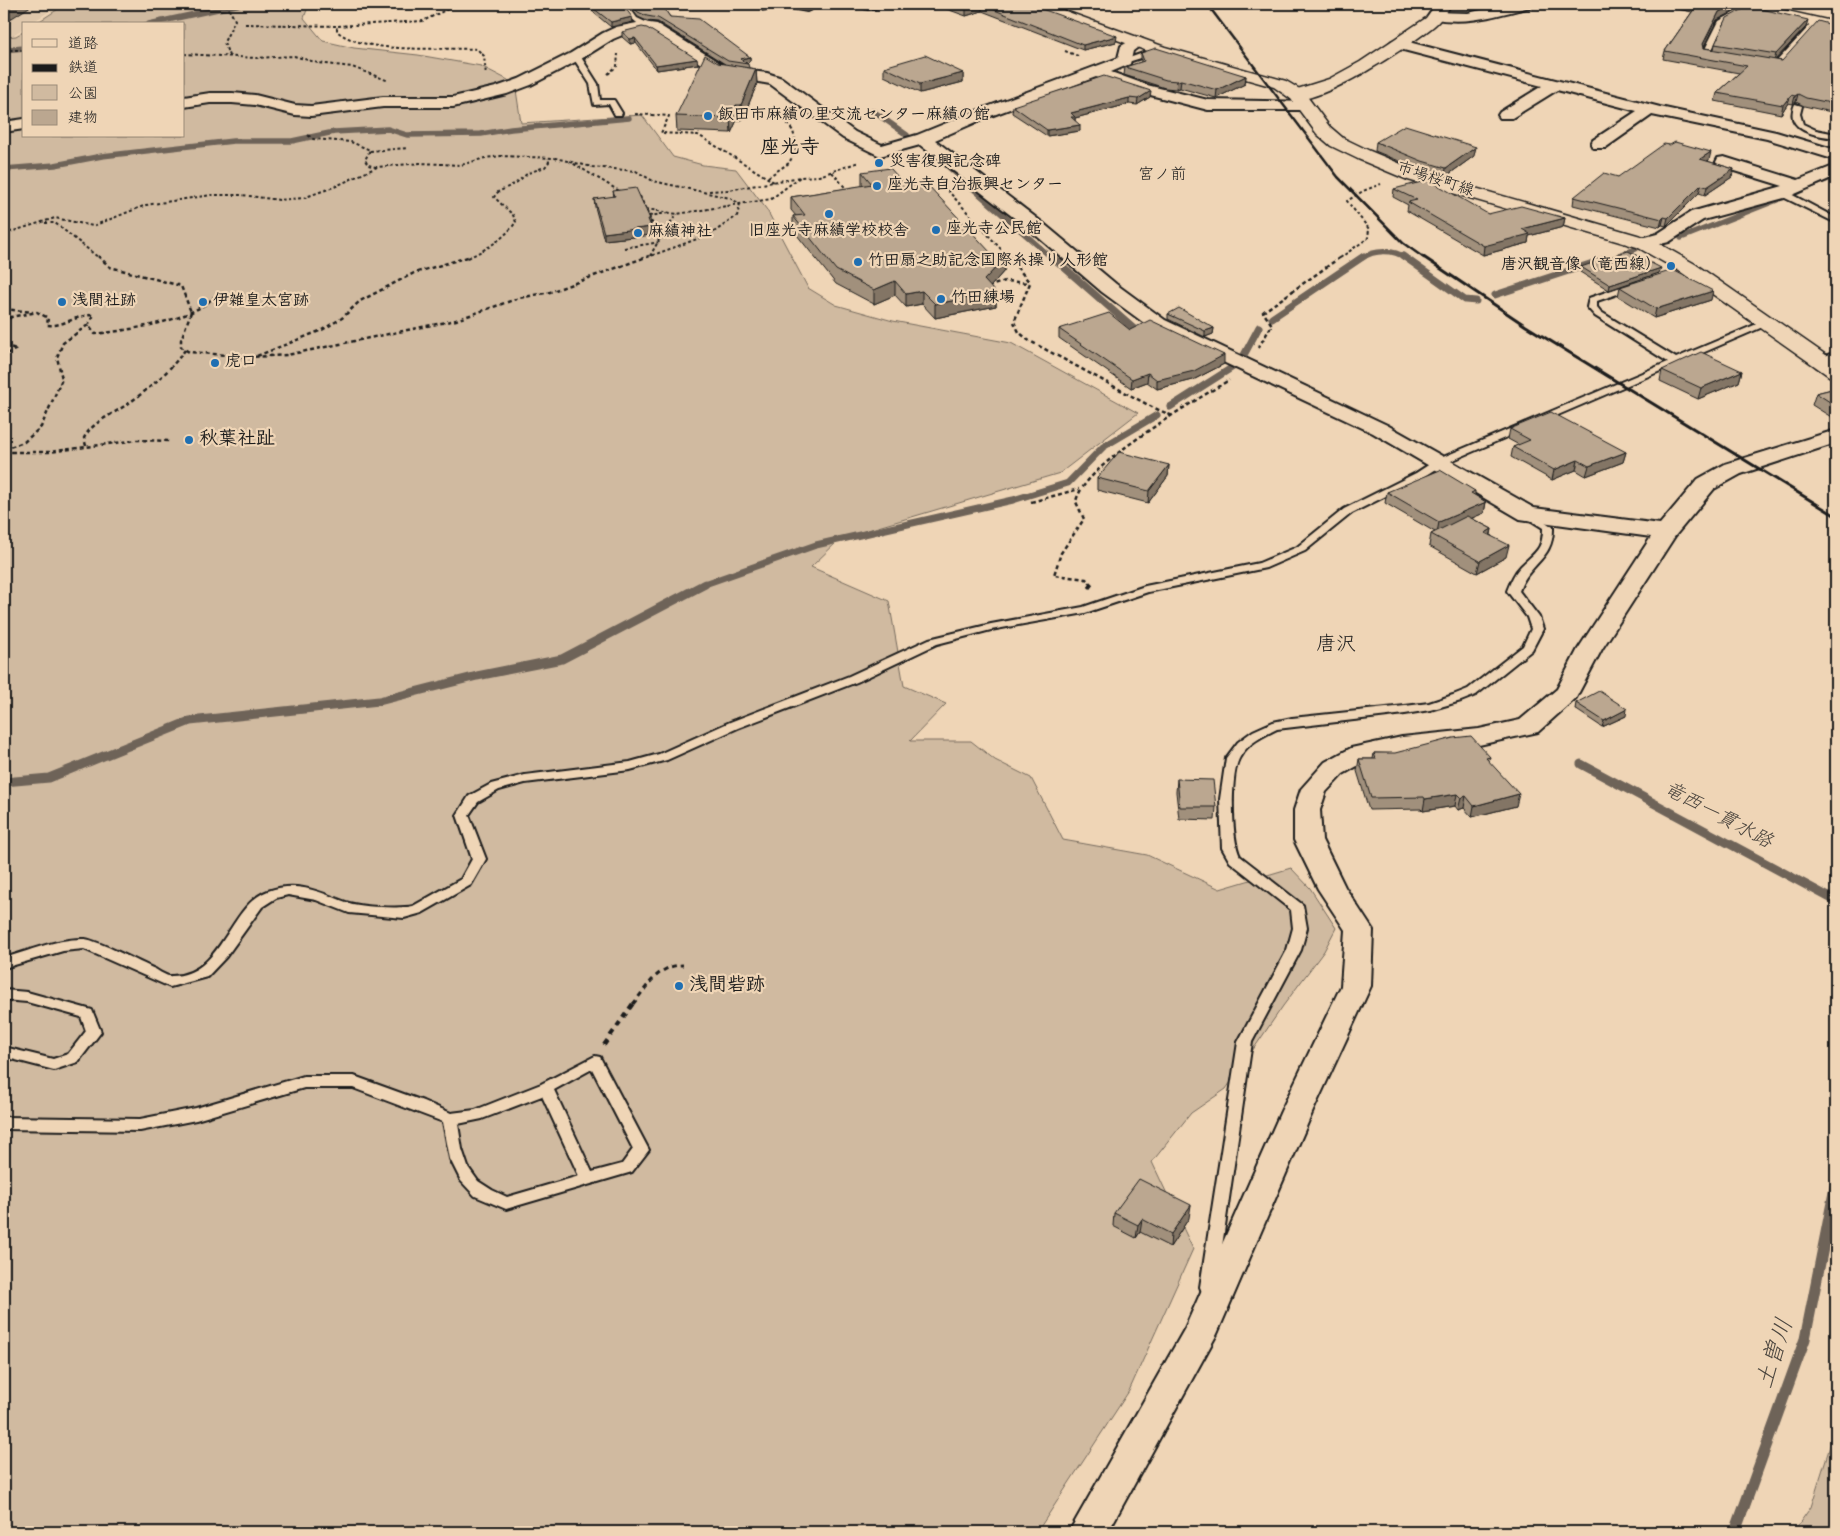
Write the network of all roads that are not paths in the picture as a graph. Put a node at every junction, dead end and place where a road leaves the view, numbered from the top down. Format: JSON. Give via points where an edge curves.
{"nodes":[{"id":1,"x":624,"y":4,"type":"edge"},
{"id":2,"x":819,"y":4,"type":"edge"},
{"id":3,"x":855,"y":4,"type":"edge"},
{"id":4,"x":895,"y":4,"type":"edge"},
{"id":5,"x":1032,"y":4,"type":"edge"},
{"id":6,"x":1525,"y":4,"type":"edge"},
{"id":7,"x":1744,"y":5,"type":"edge"},
{"id":8,"x":794,"y":8,"type":"dead end"},
{"id":9,"x":1440,"y":9,"type":"edge"},
{"id":10,"x":1816,"y":22,"type":"junction"},
{"id":11,"x":652,"y":27,"type":"junction"},
{"id":12,"x":1836,"y":27,"type":"edge"},
{"id":13,"x":1137,"y":42,"type":"junction"},
{"id":14,"x":1397,"y":44,"type":"junction"},
{"id":15,"x":1159,"y":50,"type":"junction"},
{"id":16,"x":576,"y":56,"type":"junction"},
{"id":17,"x":1725,"y":56,"type":"edge"},
{"id":18,"x":1125,"y":61,"type":"junction"},
{"id":19,"x":1759,"y":62,"type":"edge"},
{"id":20,"x":1097,"y":72,"type":"junction"},
{"id":21,"x":1555,"y":85,"type":"junction"},
{"id":22,"x":1300,"y":100,"type":"junction"},
{"id":23,"x":185,"y":102,"type":"edge"},
{"id":24,"x":1798,"y":106,"type":"edge"},
{"id":25,"x":1649,"y":110,"type":"junction"},
{"id":26,"x":618,"y":113,"type":"road end"},
{"id":27,"x":1506,"y":115,"type":"dead end"},
{"id":28,"x":22,"y":124,"type":"edge"},
{"id":29,"x":4,"y":127,"type":"edge"},
{"id":30,"x":1836,"y":136,"type":"edge"},
{"id":31,"x":923,"y":139,"type":"junction"},
{"id":32,"x":1599,"y":144,"type":"dead end"},
{"id":33,"x":1836,"y":154,"type":"edge"},
{"id":34,"x":1724,"y":162,"type":"dead end"},
{"id":35,"x":1836,"y":170,"type":"edge"},
{"id":36,"x":1800,"y":186,"type":"junction"},
{"id":37,"x":1782,"y":193,"type":"junction"},
{"id":38,"x":1836,"y":221,"type":"edge"},
{"id":39,"x":1644,"y":243,"type":"junction"},
{"id":40,"x":1688,"y":268,"type":"junction"},
{"id":41,"x":1670,"y":274,"type":"edge"},
{"id":42,"x":1643,"y":282,"type":"edge"},
{"id":43,"x":1767,"y":322,"type":"junction"},
{"id":44,"x":1675,"y":362,"type":"junction"},
{"id":45,"x":1832,"y":365,"type":"edge"},
{"id":46,"x":1836,"y":436,"type":"edge"},
{"id":47,"x":1440,"y":462,"type":"junction"},
{"id":48,"x":1528,"y":514,"type":"junction"},
{"id":49,"x":1666,"y":532,"type":"junction"},
{"id":50,"x":4,"y":962,"type":"edge"},
{"id":51,"x":4,"y":994,"type":"edge"},
{"id":52,"x":4,"y":1052,"type":"edge"},
{"id":53,"x":546,"y":1088,"type":"junction"},
{"id":54,"x":450,"y":1119,"type":"junction"},
{"id":55,"x":4,"y":1123,"type":"edge"},
{"id":56,"x":588,"y":1179,"type":"junction"},
{"id":57,"x":1200,"y":1334,"type":"junction"},
{"id":58,"x":1088,"y":1532,"type":"edge"}],
"edges":[{"from":1,"to":11,"type":"lane","via":[[635,18]]},
{"from":2,"to":8,"type":"lane","via":[[807,9]]},
{"from":3,"to":4,"type":"lane","via":[[868,7]]},
{"from":5,"to":13,"type":"main road","name":"市場桜町線"},
{"from":6,"to":9,"type":"street","via":[[1468,16]]},
{"from":7,"to":10,"type":"main road"},
{"from":7,"to":17,"type":"lane","via":[[1721,22],[1707,53]]},
{"from":9,"to":14,"type":"main road","via":[[1418,31]]},
{"from":10,"to":12,"type":"main road"},
{"from":10,"to":19,"type":"lane","via":[[1777,66]]},
{"from":11,"to":16,"type":"street","via":[[621,30]]},
{"from":11,"to":31,"type":"street","via":[[724,72],[776,80],[849,135],[880,152]]},
{"from":13,"to":15,"type":"main road","name":"市場桜町線"},
{"from":13,"to":18,"type":"street","via":[[1126,48]]},
{"from":14,"to":21,"type":"street"},
{"from":14,"to":22,"type":"main road"},
{"from":15,"to":18,"type":"lane"},
{"from":15,"to":22,"type":"main road","name":"市場桜町線","via":[[1280,84],[1291,89]]},
{"from":16,"to":23,"type":"street","via":[[502,91],[453,102],[383,102],[311,111],[232,98]]},
{"from":16,"to":26,"type":"lane","via":[[594,84],[597,103],[611,102]]},
{"from":18,"to":20,"type":"street"},
{"from":20,"to":22,"type":"street","via":[[1141,88],[1208,105]]},
{"from":20,"to":31,"type":"street"},
{"from":21,"to":25,"type":"street"},
{"from":21,"to":27,"type":"street"},
{"from":22,"to":39,"type":"main road","name":"市場桜町線","via":[[1323,130],[1337,142],[1414,176]]},
{"from":24,"to":30,"type":"lane","via":[[1794,114],[1803,127]]},
{"from":25,"to":32,"type":"street"},
{"from":25,"to":33,"type":"street","via":[[1770,135]]},
{"from":28,"to":29,"type":"street"},
{"from":31,"to":47,"type":"street","via":[[1158,324],[1380,429]]},
{"from":34,"to":36,"type":"street"},
{"from":35,"to":36,"type":"street"},
{"from":36,"to":37,"type":"street"},
{"from":37,"to":38,"type":"lane"},
{"from":37,"to":39,"type":"street","via":[[1697,216],[1663,238]]},
{"from":39,"to":40,"type":"main road","name":"市場桜町線"},
{"from":40,"to":41,"type":"lane"},
{"from":40,"to":43,"type":"main road","name":"市場桜町線"},
{"from":42,"to":44,"type":"lane","via":[[1592,300],[1592,307],[1598,314]]},
{"from":43,"to":44,"type":"lane"},
{"from":43,"to":45,"type":"main road","name":"市場桜町線"},
{"from":44,"to":47,"type":"lane"},
{"from":46,"to":49,"type":"street","via":[[1726,473],[1706,484]]},
{"from":47,"to":48,"type":"street"},
{"from":47,"to":50,"type":"lane","via":[[1348,511],[1301,549],[1262,566],[1145,589],[1085,610],[933,641],[853,679],[734,725],[663,757],[630,766],[524,779],[495,787],[473,799],[463,815],[479,859],[466,882],[416,910],[404,913],[349,908],[319,896],[288,890],[257,904],[221,954],[202,974],[170,982],[86,944],[62,946]]},
{"from":48,"to":49,"type":"street"},
{"from":48,"to":57,"type":"lane","via":[[1548,527],[1549,539],[1546,549],[1518,576],[1513,591],[1533,617],[1537,629],[1528,648],[1472,692],[1457,698],[1405,710],[1273,726],[1242,745],[1232,758],[1226,799],[1229,848],[1235,859],[1298,908],[1300,928],[1294,950],[1245,1042]]},
{"from":49,"to":57,"type":"street","via":[[1590,649],[1567,693],[1529,726],[1479,737],[1402,745],[1360,754],[1334,768],[1314,789],[1307,810],[1308,840],[1332,889],[1359,930],[1356,986],[1297,1111]]},
{"from":51,"to":52,"type":"lane","via":[[87,1014],[94,1032],[73,1058],[54,1065]]},
{"from":53,"to":54,"type":"lane","via":[[477,1115]]},
{"from":53,"to":56,"type":"lane"},
{"from":53,"to":56,"type":"lane","via":[[594,1061],[641,1150],[627,1168]]},
{"from":54,"to":55,"type":"lane","via":[[354,1082],[304,1082],[196,1114],[140,1125]]},
{"from":54,"to":56,"type":"lane","via":[[452,1145],[461,1170],[480,1191],[506,1203]]},
{"from":57,"to":58,"type":"street"}]}
